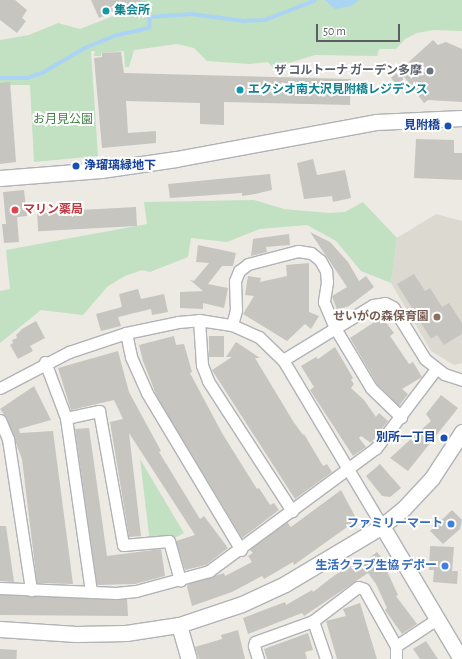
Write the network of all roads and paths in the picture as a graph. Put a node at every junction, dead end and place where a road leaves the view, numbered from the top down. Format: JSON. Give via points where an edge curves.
{"nodes":[{"id":1,"x":462,"y":118,"type":"edge"},
{"id":2,"x":0,"y":178,"type":"edge"},
{"id":3,"x":199,"y":320,"type":"junction"},
{"id":4,"x":232,"y":325,"type":"junction"},
{"id":5,"x":335,"y":328,"type":"junction"},
{"id":6,"x":126,"y":333,"type":"junction"},
{"id":7,"x":282,"y":360,"type":"junction"},
{"id":8,"x":45,"y":362,"type":"junction"},
{"id":9,"x":436,"y":369,"type":"junction"},
{"id":10,"x":462,"y":380,"type":"edge"},
{"id":11,"x":0,"y":388,"type":"edge"},
{"id":12,"x":401,"y":417,"type":"junction"},
{"id":13,"x":66,"y":418,"type":"junction"},
{"id":14,"x":0,"y":420,"type":"edge"},
{"id":15,"x":462,"y":432,"type":"edge"},
{"id":16,"x":348,"y":470,"type":"junction"},
{"id":17,"x":292,"y":511,"type":"junction"},
{"id":18,"x":382,"y":526,"type":"junction"},
{"id":19,"x":241,"y":550,"type":"junction"},
{"id":20,"x":180,"y":580,"type":"junction"},
{"id":21,"x":0,"y":588,"type":"edge"},
{"id":22,"x":31,"y":590,"type":"junction"},
{"id":23,"x":91,"y":592,"type":"junction"},
{"id":24,"x":437,"y":619,"type":"junction"},
{"id":25,"x":314,"y":621,"type":"junction"},
{"id":26,"x":178,"y":625,"type":"junction"},
{"id":27,"x":0,"y":629,"type":"edge"},
{"id":28,"x":396,"y":646,"type":"junction"},
{"id":29,"x":189,"y":659,"type":"edge"},
{"id":30,"x":258,"y":659,"type":"edge"},
{"id":31,"x":326,"y":659,"type":"edge"},
{"id":32,"x":396,"y":659,"type":"edge"},
{"id":33,"x":461,"y":659,"type":"edge"}],
"edges":[{"from":1,"to":2,"type":"street","via":[[376,122],[176,159],[101,170]]},
{"from":3,"to":4,"type":"street"},
{"from":3,"to":6,"type":"street","via":[[161,324]]},
{"from":3,"to":17,"type":"street","via":[[202,365],[208,381]]},
{"from":4,"to":5,"type":"street","via":[[236,310],[235,281],[239,271],[248,264],[298,251],[311,254],[320,260],[326,271],[324,302]]},
{"from":4,"to":7,"type":"street","via":[[259,337]]},
{"from":5,"to":7,"type":"street"},
{"from":5,"to":9,"type":"street","via":[[373,304],[385,303],[393,307],[425,359]]},
{"from":5,"to":12,"type":"street","via":[[371,388]]},
{"from":6,"to":8,"type":"street"},
{"from":6,"to":19,"type":"street","via":[[132,357],[147,393]]},
{"from":7,"to":16,"type":"street"},
{"from":8,"to":11,"type":"street"},
{"from":8,"to":13,"type":"street"},
{"from":9,"to":10,"type":"street"},
{"from":9,"to":12,"type":"street"},
{"from":12,"to":16,"type":"street","via":[[376,448]]},
{"from":13,"to":20,"type":"street","via":[[99,411],[123,545],[169,541]]},
{"from":13,"to":23,"type":"street"},
{"from":14,"to":22,"type":"street","via":[[8,440]]},
{"from":15,"to":18,"type":"street","via":[[432,478],[404,508]]},
{"from":16,"to":17,"type":"street"},
{"from":16,"to":18,"type":"street"},
{"from":17,"to":19,"type":"street"},
{"from":18,"to":24,"type":"street"},
{"from":18,"to":26,"type":"street","via":[[285,584],[226,610]]},
{"from":19,"to":20,"type":"street","via":[[209,572]]},
{"from":20,"to":23,"type":"street","via":[[136,591]]},
{"from":21,"to":22,"type":"street"},
{"from":22,"to":23,"type":"street"},
{"from":24,"to":28,"type":"street"},
{"from":24,"to":33,"type":"street"},
{"from":25,"to":28,"type":"street","via":[[358,587],[364,589]]},
{"from":25,"to":30,"type":"street","via":[[255,642]]},
{"from":25,"to":31,"type":"street"},
{"from":26,"to":27,"type":"street","via":[[102,634]]},
{"from":26,"to":29,"type":"street"},
{"from":28,"to":32,"type":"street"}]}
